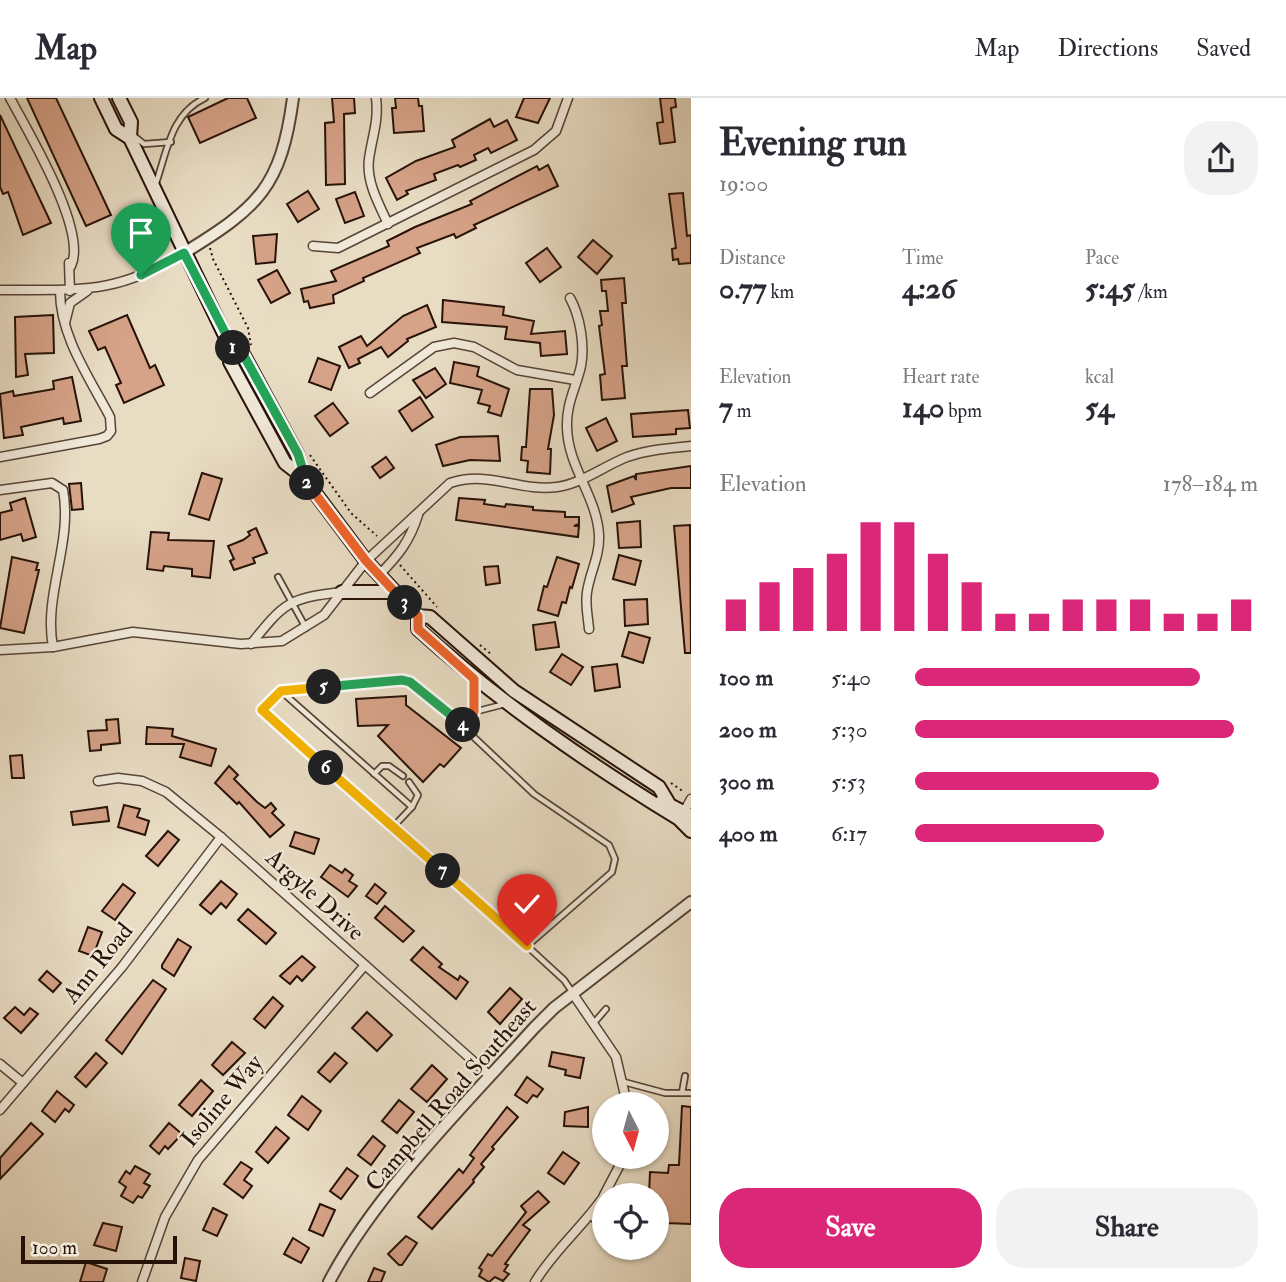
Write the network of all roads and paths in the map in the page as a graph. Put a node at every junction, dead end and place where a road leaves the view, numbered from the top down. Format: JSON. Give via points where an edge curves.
{"nodes":[{"id":1,"x":10,"y":98,"type":"edge"},
{"id":2,"x":101,"y":98,"type":"edge"},
{"id":3,"x":119,"y":98,"type":"edge"},
{"id":4,"x":205,"y":98,"type":"edge"},
{"id":5,"x":293,"y":98,"type":"edge"},
{"id":6,"x":376,"y":98,"type":"edge"},
{"id":7,"x":568,"y":98,"type":"edge"},
{"id":8,"x":130,"y":134,"type":"junction"},
{"id":9,"x":172,"y":142,"type":"junction"},
{"id":10,"x":154,"y":191,"type":"junction"},
{"id":11,"x":388,"y":224,"type":"junction"},
{"id":12,"x":313,"y":246,"type":"dead end"},
{"id":13,"x":184,"y":253,"type":"junction"},
{"id":14,"x":0,"y":290,"type":"edge"},
{"id":15,"x":90,"y":290,"type":"junction"},
{"id":16,"x":65,"y":291,"type":"junction"},
{"id":17,"x":570,"y":298,"type":"dead end"},
{"id":18,"x":65,"y":323,"type":"junction"},
{"id":19,"x":575,"y":380,"type":"junction"},
{"id":20,"x":370,"y":393,"type":"dead end"},
{"id":21,"x":691,"y":446,"type":"edge"},
{"id":22,"x":0,"y":457,"type":"edge"},
{"id":23,"x":580,"y":479,"type":"junction"},
{"id":24,"x":0,"y":490,"type":"edge"},
{"id":25,"x":418,"y":515,"type":"junction"},
{"id":26,"x":366,"y":561,"type":"junction"},
{"id":27,"x":379,"y":575,"type":"junction"},
{"id":28,"x":278,"y":578,"type":"dead end"},
{"id":29,"x":342,"y":592,"type":"junction"},
{"id":30,"x":394,"y":592,"type":"junction"},
{"id":31,"x":290,"y":602,"type":"junction"},
{"id":32,"x":418,"y":616,"type":"junction"},
{"id":33,"x":134,"y":621,"type":"dead end"},
{"id":34,"x":306,"y":629,"type":"junction"},
{"id":35,"x":589,"y":629,"type":"dead end"},
{"id":36,"x":132,"y":632,"type":"junction"},
{"id":37,"x":251,"y":644,"type":"junction"},
{"id":38,"x":53,"y":647,"type":"junction"},
{"id":39,"x":0,"y":650,"type":"edge"},
{"id":40,"x":474,"y":679,"type":"junction"},
{"id":41,"x":281,"y":691,"type":"junction"},
{"id":42,"x":506,"y":704,"type":"junction"},
{"id":43,"x":474,"y":712,"type":"junction"},
{"id":44,"x":462,"y":726,"type":"junction"},
{"id":45,"x":374,"y":774,"type":"junction"},
{"id":46,"x":402,"y":776,"type":"dead end"},
{"id":47,"x":98,"y":780,"type":"dead end"},
{"id":48,"x":409,"y":782,"type":"dead end"},
{"id":49,"x":648,"y":800,"type":"junction"},
{"id":50,"x":691,"y":800,"type":"edge"},
{"id":51,"x":668,"y":802,"type":"junction"},
{"id":52,"x":412,"y":807,"type":"junction"},
{"id":53,"x":687,"y":814,"type":"edge"},
{"id":54,"x":393,"y":827,"type":"junction"},
{"id":55,"x":691,"y":831,"type":"edge"},
{"id":56,"x":221,"y":837,"type":"junction"},
{"id":57,"x":691,"y":902,"type":"edge"},
{"id":58,"x":527,"y":946,"type":"junction"},
{"id":59,"x":365,"y":965,"type":"junction"},
{"id":60,"x":573,"y":994,"type":"junction"},
{"id":61,"x":606,"y":1009,"type":"dead end"},
{"id":62,"x":592,"y":1024,"type":"junction"},
{"id":63,"x":0,"y":1063,"type":"edge"},
{"id":64,"x":490,"y":1076,"type":"junction"},
{"id":65,"x":685,"y":1076,"type":"dead end"},
{"id":66,"x":624,"y":1082,"type":"junction"},
{"id":67,"x":23,"y":1083,"type":"junction"},
{"id":68,"x":625,"y":1092,"type":"edge"},
{"id":69,"x":682,"y":1093,"type":"junction"},
{"id":70,"x":691,"y":1093,"type":"edge"},
{"id":71,"x":0,"y":1110,"type":"edge"},
{"id":72,"x":592,"y":1213,"type":"edge"},
{"id":73,"x":590,"y":1216,"type":"joint"},
{"id":74,"x":142,"y":1282,"type":"edge"},
{"id":75,"x":329,"y":1282,"type":"edge"},
{"id":76,"x":535,"y":1282,"type":"edge"}],
"edges":[{"from":1,"to":16,"type":"street","via":[[70,223],[71,266]]},
{"from":2,"to":8,"type":"main road","via":[[116,129]]},
{"from":3,"to":8,"type":"main road","via":[[131,122]]},
{"from":4,"to":9,"type":"lane","via":[[189,105],[177,119]]},
{"from":5,"to":13,"type":"street","via":[[283,152],[267,188],[246,211]]},
{"from":6,"to":11,"type":"street","via":[[370,176]]},
{"from":7,"to":11,"type":"street","via":[[556,131],[534,150]]},
{"from":8,"to":9,"type":"lane","via":[[144,144]]},
{"from":8,"to":10,"type":"main road"},
{"from":9,"to":10,"type":"lane","via":[[162,157]]},
{"from":10,"to":13,"type":"main road"},
{"from":11,"to":12,"type":"street","via":[[338,248]]},
{"from":13,"to":15,"type":"street","via":[[121,283]]},
{"from":13,"to":26,"type":"main road","via":[[230,346],[230,362],[259,421],[285,463],[303,477]]},
{"from":14,"to":16,"type":"street"},
{"from":15,"to":16,"type":"street"},
{"from":15,"to":18,"type":"street","via":[[70,303]]},
{"from":16,"to":18,"type":"street","via":[[60,311]]},
{"from":17,"to":19,"type":"street","via":[[579,314],[581,365]]},
{"from":18,"to":22,"type":"street","via":[[110,417],[111,430],[99,439]]},
{"from":19,"to":20,"type":"street","via":[[517,370],[474,347],[454,343],[433,347]]},
{"from":19,"to":23,"type":"street","via":[[567,429],[570,455]]},
{"from":21,"to":23,"type":"street","via":[[639,453]]},
{"from":23,"to":25,"type":"street","via":[[537,489],[495,478],[468,477],[438,491]]},
{"from":23,"to":35,"type":"street","via":[[599,534],[595,570],[587,590]]},
{"from":24,"to":38,"type":"street","via":[[52,483],[63,490],[66,532],[50,625]]},
{"from":25,"to":26,"type":"street"},
{"from":25,"to":27,"type":"street","via":[[400,555]]},
{"from":26,"to":27,"type":"main road"},
{"from":26,"to":29,"type":"street"},
{"from":27,"to":30,"type":"main road"},
{"from":28,"to":31,"type":"lane"},
{"from":29,"to":30,"type":"main road"},
{"from":29,"to":31,"type":"street"},
{"from":29,"to":34,"type":"street"},
{"from":30,"to":32,"type":"main road"},
{"from":31,"to":34,"type":"lane"},
{"from":31,"to":37,"type":"street","via":[[270,618]]},
{"from":32,"to":40,"type":"main road","via":[[418,629]]},
{"from":32,"to":51,"type":"main road","via":[[430,617],[487,670],[659,787]]},
{"from":33,"to":36,"type":"lane"},
{"from":34,"to":37,"type":"street","via":[[282,641]]},
{"from":36,"to":37,"type":"street","via":[[216,636]]},
{"from":36,"to":38,"type":"street"},
{"from":38,"to":39,"type":"street"},
{"from":40,"to":42,"type":"main road"},
{"from":40,"to":43,"type":"lane"},
{"from":41,"to":44,"type":"lane","via":[[402,680]]},
{"from":41,"to":45,"type":"lane"},
{"from":41,"to":54,"type":"lane","via":[[262,710]]},
{"from":42,"to":43,"type":"lane"},
{"from":42,"to":49,"type":"main road"},
{"from":43,"to":44,"type":"lane"},
{"from":44,"to":58,"type":"lane","via":[[534,794],[609,845],[615,859],[612,872]]},
{"from":45,"to":46,"type":"lane","via":[[389,766]]},
{"from":45,"to":52,"type":"lane"},
{"from":47,"to":56,"type":"street","name":"Argyle Drive","via":[[142,781],[166,792]]},
{"from":48,"to":52,"type":"lane","via":[[418,795]]},
{"from":49,"to":51,"type":"main road"},
{"from":49,"to":55,"type":"main road"},
{"from":50,"to":53,"type":"street"},
{"from":51,"to":53,"type":"main road"},
{"from":52,"to":54,"type":"lane"},
{"from":54,"to":58,"type":"lane"},
{"from":56,"to":59,"type":"street","name":"Argyle Drive"},
{"from":56,"to":67,"type":"street","name":"Ann Road","via":[[122,967]]},
{"from":57,"to":60,"type":"street","name":"Campbell Road Southeast"},
{"from":58,"to":60,"type":"lane"},
{"from":59,"to":64,"type":"street","name":"Argyle Drive"},
{"from":59,"to":74,"type":"street","name":"Isoline Way","via":[[198,1160],[165,1217]]},
{"from":60,"to":62,"type":"street"},
{"from":60,"to":64,"type":"street","name":"Campbell Road Southeast"},
{"from":61,"to":62,"type":"lane"},
{"from":62,"to":66,"type":"street","via":[[616,1058]]},
{"from":63,"to":67,"type":"street"},
{"from":64,"to":75,"type":"street","name":"Campbell Road Southeast","via":[[395,1186],[351,1243]]},
{"from":65,"to":69,"type":"lane"},
{"from":66,"to":68,"type":"street"},
{"from":66,"to":69,"type":"lane"},
{"from":67,"to":71,"type":"street","name":"Ann Road"},
{"from":69,"to":70,"type":"lane"},
{"from":72,"to":73,"type":"street"},
{"from":73,"to":76,"type":"street","via":[[549,1259]]}]}
